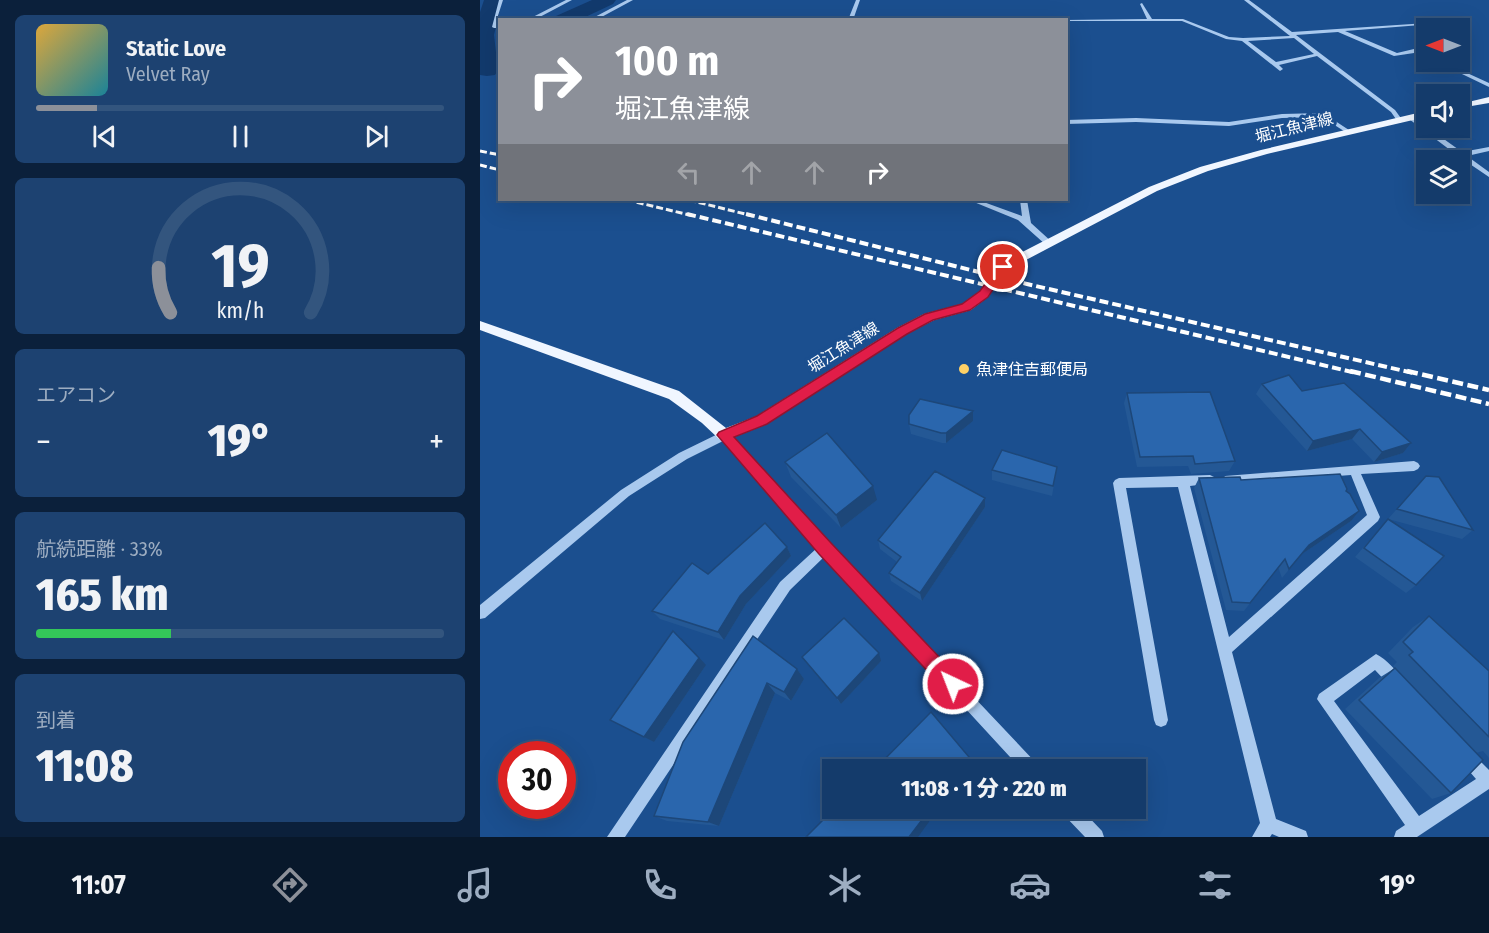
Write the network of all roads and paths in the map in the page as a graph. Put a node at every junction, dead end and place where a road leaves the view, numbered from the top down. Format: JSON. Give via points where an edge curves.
{"nodes":[{"id":1,"x":501,"y":0,"type":"edge"},
{"id":2,"x":570,"y":0,"type":"edge"},
{"id":3,"x":631,"y":0,"type":"edge"},
{"id":4,"x":858,"y":0,"type":"edge"},
{"id":5,"x":1246,"y":0,"type":"edge"},
{"id":6,"x":1142,"y":4,"type":"dead end"},
{"id":7,"x":533,"y":18,"type":"edge"},
{"id":8,"x":595,"y":18,"type":"edge"},
{"id":9,"x":851,"y":18,"type":"edge"},
{"id":10,"x":1068,"y":20,"type":"edge"},
{"id":11,"x":1150,"y":20,"type":"junction"},
{"id":12,"x":1416,"y":25,"type":"edge"},
{"id":13,"x":498,"y":27,"type":"edge"},
{"id":14,"x":1338,"y":30,"type":"junction"},
{"id":15,"x":1291,"y":35,"type":"junction"},
{"id":16,"x":1243,"y":40,"type":"junction"},
{"id":17,"x":1416,"y":52,"type":"edge"},
{"id":18,"x":1317,"y":55,"type":"junction"},
{"id":19,"x":1461,"y":72,"type":"edge"},
{"id":20,"x":1489,"y":85,"type":"edge"},
{"id":21,"x":1489,"y":100,"type":"edge"},
{"id":22,"x":1470,"y":104,"type":"edge"},
{"id":23,"x":1416,"y":117,"type":"edge"},
{"id":24,"x":1406,"y":120,"type":"junction"},
{"id":25,"x":1068,"y":122,"type":"edge"},
{"id":26,"x":1349,"y":132,"type":"junction"},
{"id":27,"x":1489,"y":149,"type":"edge"},
{"id":28,"x":1452,"y":150,"type":"edge"},
{"id":29,"x":1470,"y":153,"type":"edge"},
{"id":30,"x":1470,"y":162,"type":"edge"},
{"id":31,"x":1489,"y":175,"type":"edge"},
{"id":32,"x":976,"y":201,"type":"edge"},
{"id":33,"x":1024,"y":201,"type":"edge"},
{"id":34,"x":1027,"y":224,"type":"junction"},
{"id":35,"x":1048,"y":243,"type":"junction"},
{"id":36,"x":480,"y":325,"type":"edge"},
{"id":37,"x":724,"y":435,"type":"junction"},
{"id":38,"x":1414,"y":466,"type":"dead end"},
{"id":39,"x":1354,"y":470,"type":"junction"},
{"id":40,"x":1183,"y":482,"type":"junction"},
{"id":41,"x":825,"y":548,"type":"junction"},
{"id":42,"x":480,"y":612,"type":"edge"},
{"id":43,"x":1225,"y":649,"type":"junction"},
{"id":44,"x":1408,"y":695,"type":"edge"},
{"id":45,"x":1161,"y":720,"type":"dead end"},
{"id":46,"x":1456,"y":746,"type":"edge"},
{"id":47,"x":1023,"y":759,"type":"edge"},
{"id":48,"x":1079,"y":819,"type":"edge"},
{"id":49,"x":1417,"y":828,"type":"junction"},
{"id":50,"x":1264,"y":831,"type":"edge"},
{"id":51,"x":615,"y":837,"type":"edge"},
{"id":52,"x":1096,"y":837,"type":"edge"},
{"id":53,"x":1300,"y":837,"type":"edge"},
{"id":54,"x":1402,"y":837,"type":"edge"}],
"edges":[{"from":1,"to":13,"type":"street","via":[[494,22],[494,27]]},
{"from":2,"to":7,"type":"street"},
{"from":3,"to":8,"type":"street"},
{"from":4,"to":9,"type":"street"},
{"from":5,"to":15,"type":"street"},
{"from":6,"to":11,"type":"street"},
{"from":10,"to":11,"type":"street"},
{"from":11,"to":16,"type":"street","via":[[1183,20]]},
{"from":12,"to":14,"type":"street"},
{"from":14,"to":15,"type":"street"},
{"from":14,"to":17,"type":"street","via":[[1396,55]]},
{"from":15,"to":16,"type":"street"},
{"from":15,"to":18,"type":"street"},
{"from":16,"to":18,"type":"street","via":[[1278,66]]},
{"from":18,"to":24,"type":"street"},
{"from":19,"to":20,"type":"street"},
{"from":21,"to":22,"type":"main road"},
{"from":23,"to":24,"type":"main road","name":"堀江魚津線"},
{"from":24,"to":26,"type":"main road","name":"堀江魚津線"},
{"from":24,"to":28,"type":"street"},
{"from":25,"to":26,"type":"street","via":[[1229,124],[1323,115]]},
{"from":26,"to":35,"type":"main road","name":"堀江魚津線","via":[[1179,177]]},
{"from":27,"to":29,"type":"street"},
{"from":30,"to":31,"type":"street"},
{"from":32,"to":34,"type":"street","via":[[1021,218]]},
{"from":33,"to":34,"type":"street"},
{"from":34,"to":35,"type":"street"},
{"from":35,"to":37,"type":"main road","name":"堀江魚津線","via":[[1003,267],[984,294],[966,307],[929,317],[902,331],[762,420]]},
{"from":36,"to":37,"type":"main road","via":[[674,395]]},
{"from":37,"to":41,"type":"street"},
{"from":37,"to":42,"type":"street","via":[[625,493]]},
{"from":38,"to":39,"type":"street"},
{"from":39,"to":40,"type":"street"},
{"from":39,"to":43,"type":"street","via":[[1374,517]]},
{"from":40,"to":43,"type":"street"},
{"from":40,"to":45,"type":"street","via":[[1119,483]]},
{"from":41,"to":47,"type":"street"},
{"from":41,"to":51,"type":"street","via":[[785,586]]},
{"from":43,"to":50,"type":"street"},
{"from":44,"to":49,"type":"street","via":[[1376,661],[1324,699]]},
{"from":46,"to":49,"type":"street","via":[[1488,780]]},
{"from":48,"to":52,"type":"street"},
{"from":49,"to":54,"type":"street"},
{"from":50,"to":53,"type":"street"}]}
